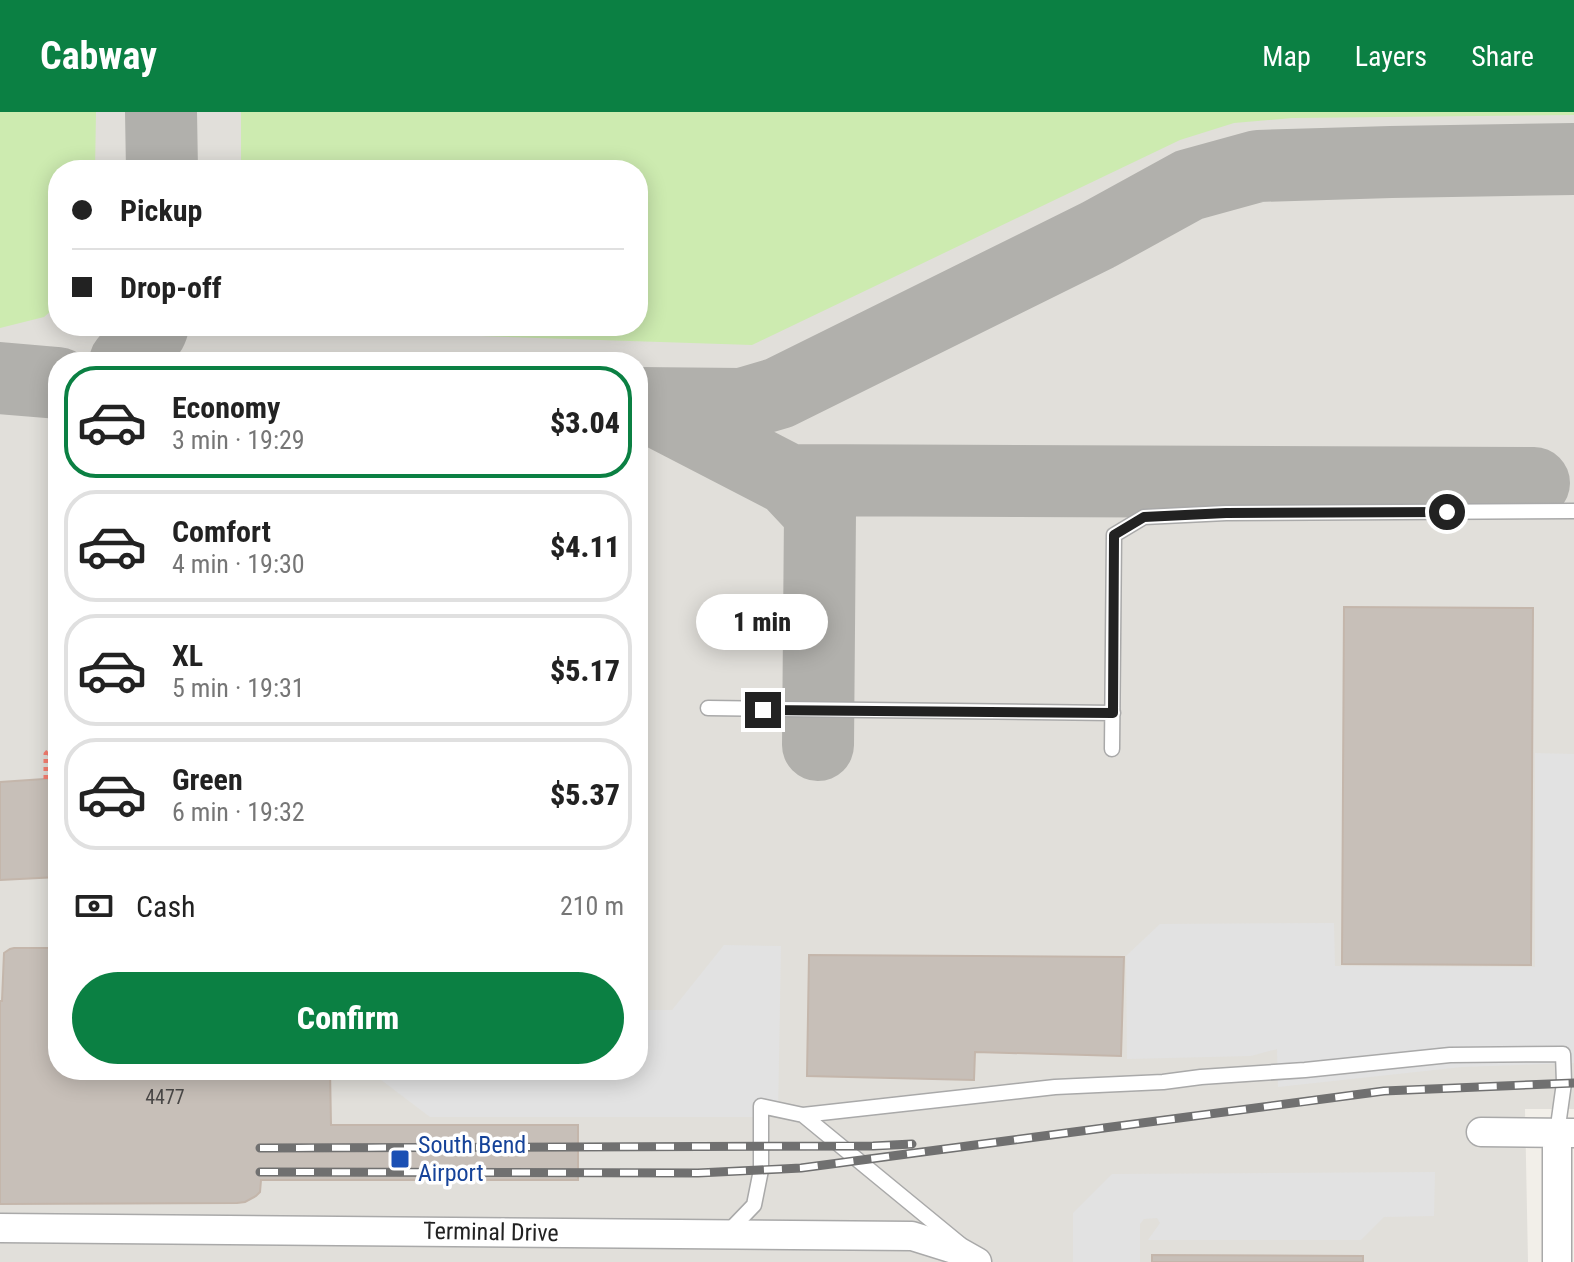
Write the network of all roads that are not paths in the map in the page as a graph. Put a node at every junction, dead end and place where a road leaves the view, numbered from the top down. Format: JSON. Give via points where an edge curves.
{"nodes":[{"id":1,"x":1574,"y":511,"type":"edge"},
{"id":2,"x":708,"y":708,"type":"dead end"},
{"id":3,"x":1113,"y":713,"type":"junction"},
{"id":4,"x":1112,"y":749,"type":"dead end"},
{"id":5,"x":803,"y":1115,"type":"junction"},
{"id":6,"x":1481,"y":1132,"type":"dead end"},
{"id":7,"x":1565,"y":1133,"type":"edge"},
{"id":8,"x":0,"y":1228,"type":"edge"},
{"id":9,"x":724,"y":1235,"type":"junction"},
{"id":10,"x":979,"y":1262,"type":"edge"},
{"id":11,"x":1557,"y":1262,"type":"edge"}],
"edges":[{"from":1,"to":3,"type":"lane","via":[[1144,517],[1114,535]]},
{"from":2,"to":3,"type":"lane"},
{"from":3,"to":4,"type":"lane"},
{"from":5,"to":7,"type":"lane","via":[[1055,1087],[1450,1055],[1563,1054]]},
{"from":5,"to":9,"type":"lane","via":[[761,1106],[761,1170],[754,1205]]},
{"from":5,"to":10,"type":"lane"},
{"from":6,"to":7,"type":"street"},
{"from":7,"to":11,"type":"street"},
{"from":8,"to":9,"type":"street","name":"Terminal Drive"},
{"from":9,"to":10,"type":"street","name":"Terminal Drive","via":[[912,1236]]}]}
